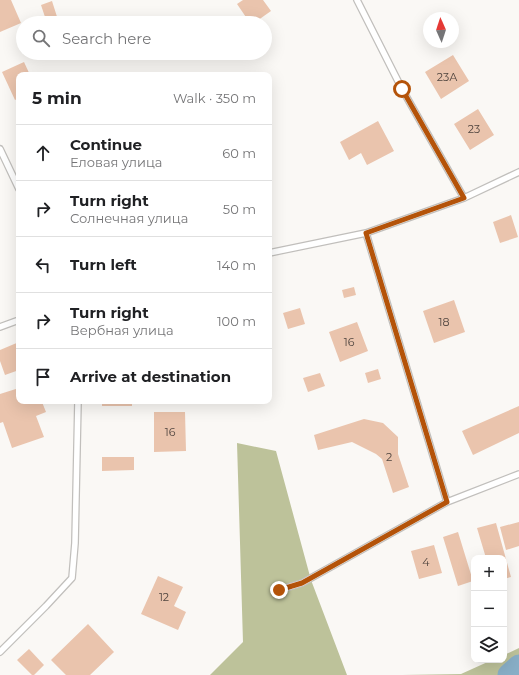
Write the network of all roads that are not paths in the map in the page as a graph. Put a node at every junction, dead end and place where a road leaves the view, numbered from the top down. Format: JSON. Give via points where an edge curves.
{"nodes":[{"id":1,"x":357,"y":0,"type":"edge"},
{"id":2,"x":0,"y":149,"type":"edge"},
{"id":3,"x":519,"y":172,"type":"edge"},
{"id":4,"x":16,"y":183,"type":"edge"},
{"id":5,"x":464,"y":198,"type":"junction"},
{"id":6,"x":366,"y":233,"type":"junction"},
{"id":7,"x":272,"y":252,"type":"edge"},
{"id":8,"x":16,"y":321,"type":"edge"},
{"id":9,"x":0,"y":327,"type":"edge"},
{"id":10,"x":78,"y":404,"type":"edge"},
{"id":11,"x":519,"y":474,"type":"edge"},
{"id":12,"x":447,"y":502,"type":"junction"},
{"id":13,"x":279,"y":590,"type":"dead end"},
{"id":14,"x":0,"y":652,"type":"edge"}],
"edges":[{"from":1,"to":5,"type":"lane","via":[[402,89]]},
{"from":2,"to":4,"type":"lane"},
{"from":3,"to":5,"type":"lane"},
{"from":5,"to":6,"type":"lane"},
{"from":6,"to":7,"type":"lane"},
{"from":6,"to":12,"type":"lane"},
{"from":8,"to":9,"type":"lane"},
{"from":10,"to":14,"type":"lane","via":[[72,578]]},
{"from":11,"to":12,"type":"lane"},
{"from":12,"to":13,"type":"lane","via":[[302,583]]}]}
